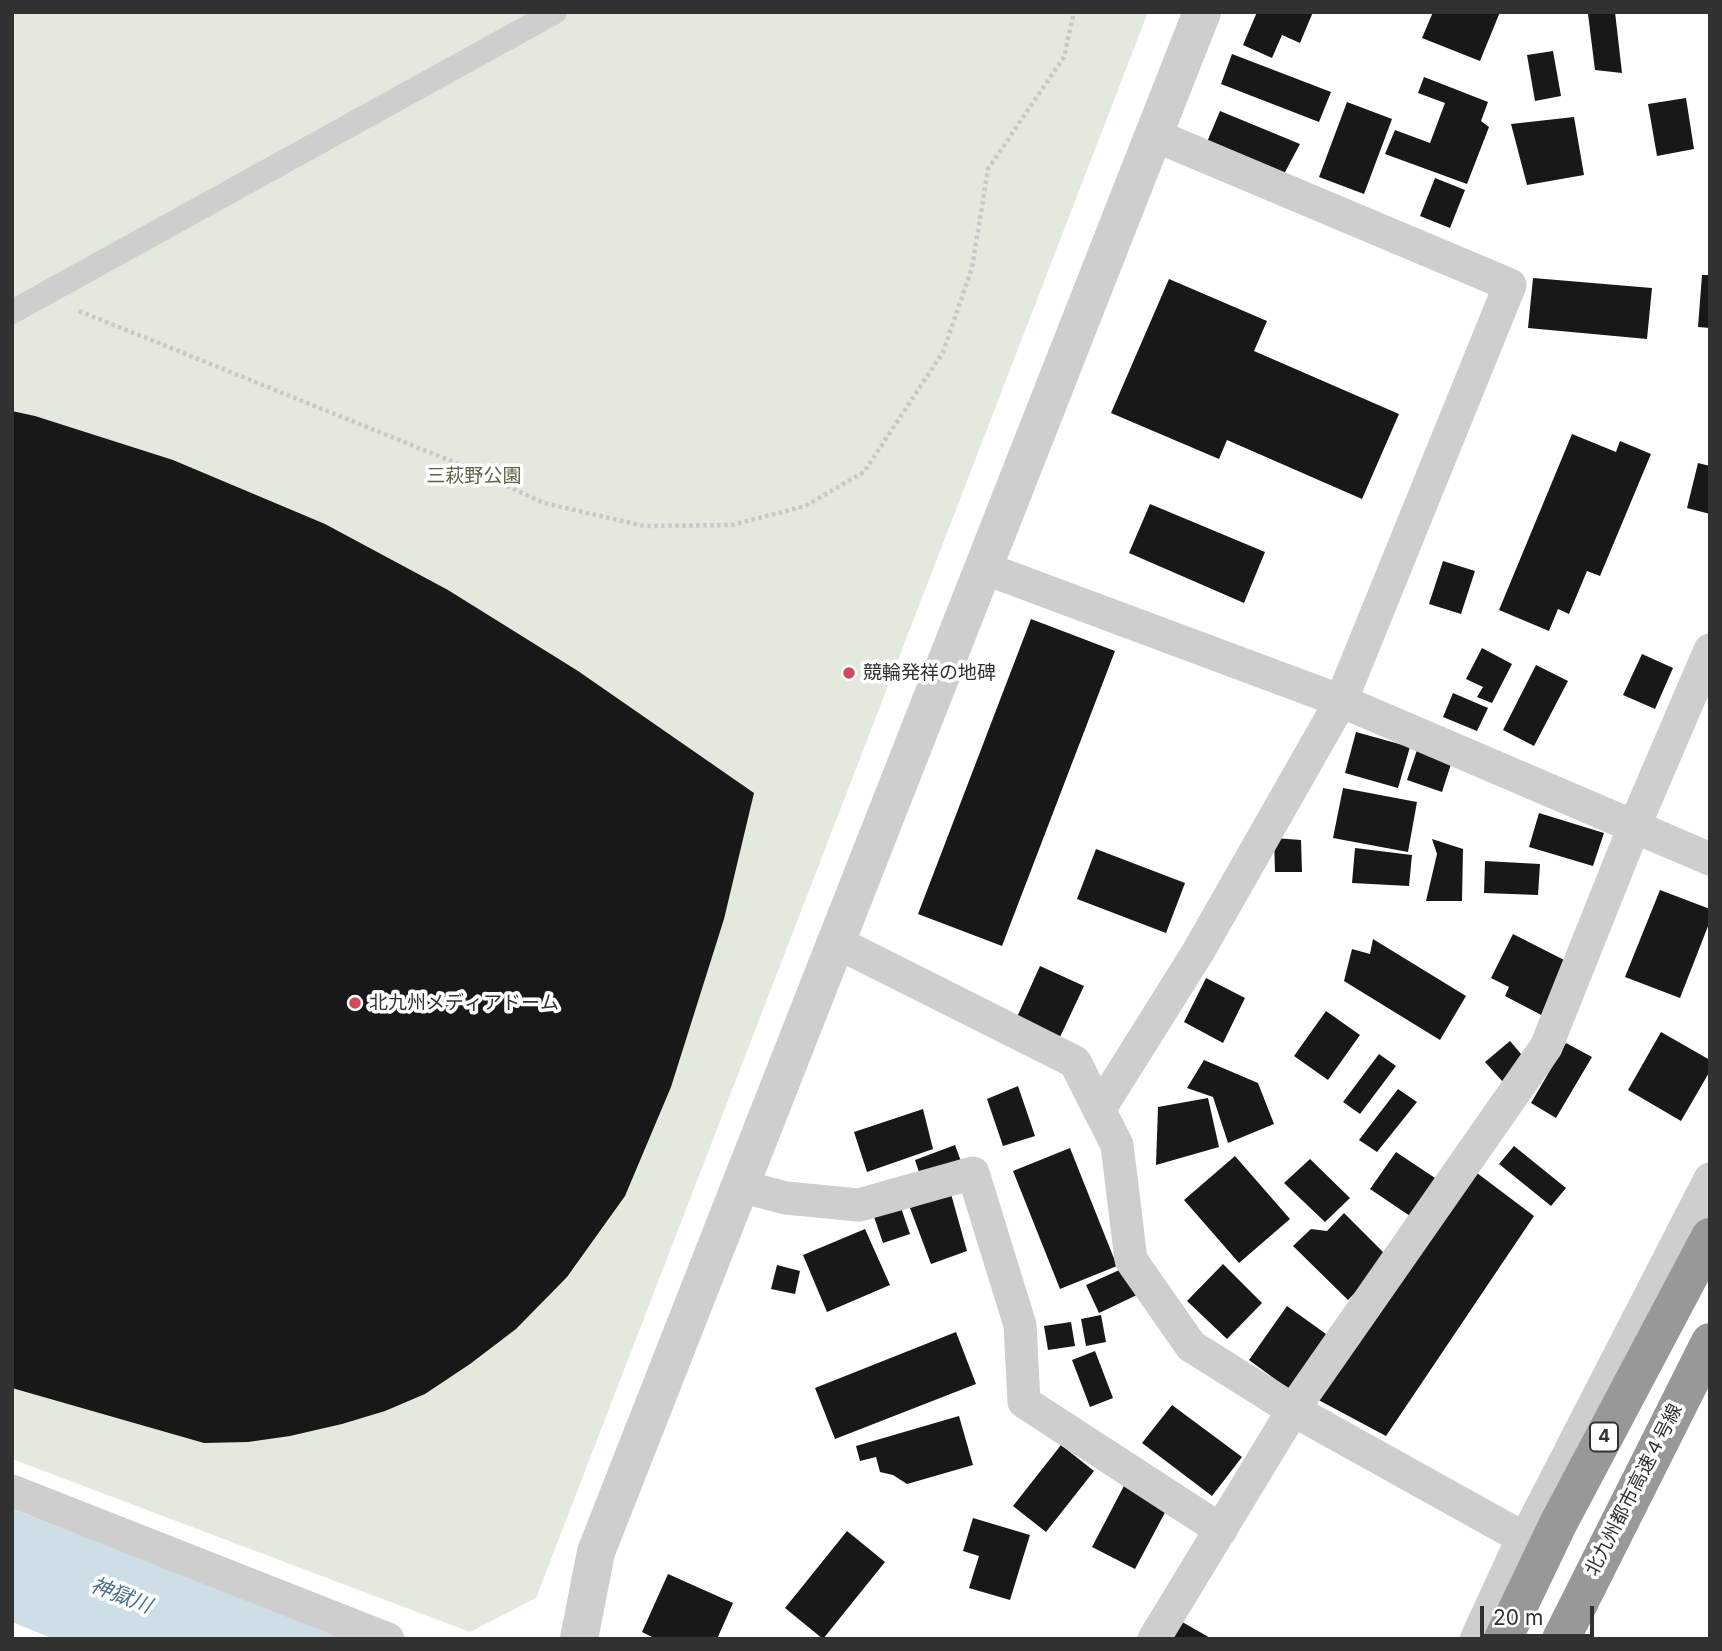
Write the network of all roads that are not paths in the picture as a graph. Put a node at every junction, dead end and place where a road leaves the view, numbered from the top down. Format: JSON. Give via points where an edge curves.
{"nodes":[{"id":1,"x":555,"y":12,"type":"edge"},
{"id":2,"x":1202,"y":12,"type":"edge"},
{"id":3,"x":1154,"y":135,"type":"junction"},
{"id":4,"x":12,"y":312,"type":"edge"},
{"id":5,"x":984,"y":568,"type":"junction"},
{"id":6,"x":1710,"y":650,"type":"edge"},
{"id":7,"x":1341,"y":701,"type":"junction"},
{"id":8,"x":1634,"y":827,"type":"junction"},
{"id":9,"x":1710,"y":859,"type":"edge"},
{"id":10,"x":836,"y":942,"type":"junction"},
{"id":11,"x":1100,"y":1110,"type":"junction"},
{"id":12,"x":1710,"y":1179,"type":"edge"},
{"id":13,"x":740,"y":1186,"type":"junction"},
{"id":14,"x":1710,"y":1237,"type":"edge"},
{"id":15,"x":1710,"y":1342,"type":"edge"},
{"id":16,"x":1293,"y":1410,"type":"junction"},
{"id":17,"x":12,"y":1491,"type":"edge"},
{"id":18,"x":1220,"y":1530,"type":"junction"},
{"id":19,"x":1541,"y":1531,"type":"junction"},
{"id":20,"x":388,"y":1639,"type":"edge"},
{"id":21,"x":579,"y":1639,"type":"edge"},
{"id":22,"x":1154,"y":1639,"type":"edge"},
{"id":23,"x":1479,"y":1639,"type":"edge"},
{"id":24,"x":1487,"y":1639,"type":"edge"},
{"id":25,"x":1503,"y":1639,"type":"edge"},
{"id":26,"x":1561,"y":1639,"type":"edge"}],
"edges":[{"from":1,"to":4,"type":"street"},
{"from":2,"to":3,"type":"street"},
{"from":3,"to":5,"type":"street"},
{"from":3,"to":7,"type":"street","via":[[1510,285]]},
{"from":5,"to":7,"type":"street"},
{"from":5,"to":10,"type":"street"},
{"from":6,"to":8,"type":"street"},
{"from":7,"to":8,"type":"street"},
{"from":7,"to":11,"type":"street","via":[[1198,952]]},
{"from":8,"to":9,"type":"street"},
{"from":8,"to":16,"type":"street","via":[[1546,1047]]},
{"from":10,"to":11,"type":"street","via":[[1075,1062]]},
{"from":10,"to":13,"type":"street"},
{"from":11,"to":16,"type":"street","via":[[1117,1145],[1131,1260],[1191,1346]]},
{"from":12,"to":19,"type":"street"},
{"from":13,"to":18,"type":"street","via":[[786,1198],[859,1205],[973,1174],[1020,1325],[1024,1402]]},
{"from":13,"to":21,"type":"street","via":[[596,1552]]},
{"from":14,"to":19,"type":"highway","number":"4"},
{"from":15,"to":26,"type":"highway","name":"北九州都市高速４号線"},
{"from":16,"to":18,"type":"street"},
{"from":16,"to":19,"type":"street"},
{"from":17,"to":20,"type":"street"},
{"from":18,"to":22,"type":"street"},
{"from":19,"to":23,"type":"street"},
{"from":19,"to":24,"type":"highway"},
{"from":19,"to":25,"type":"highway","number":"4"}]}
